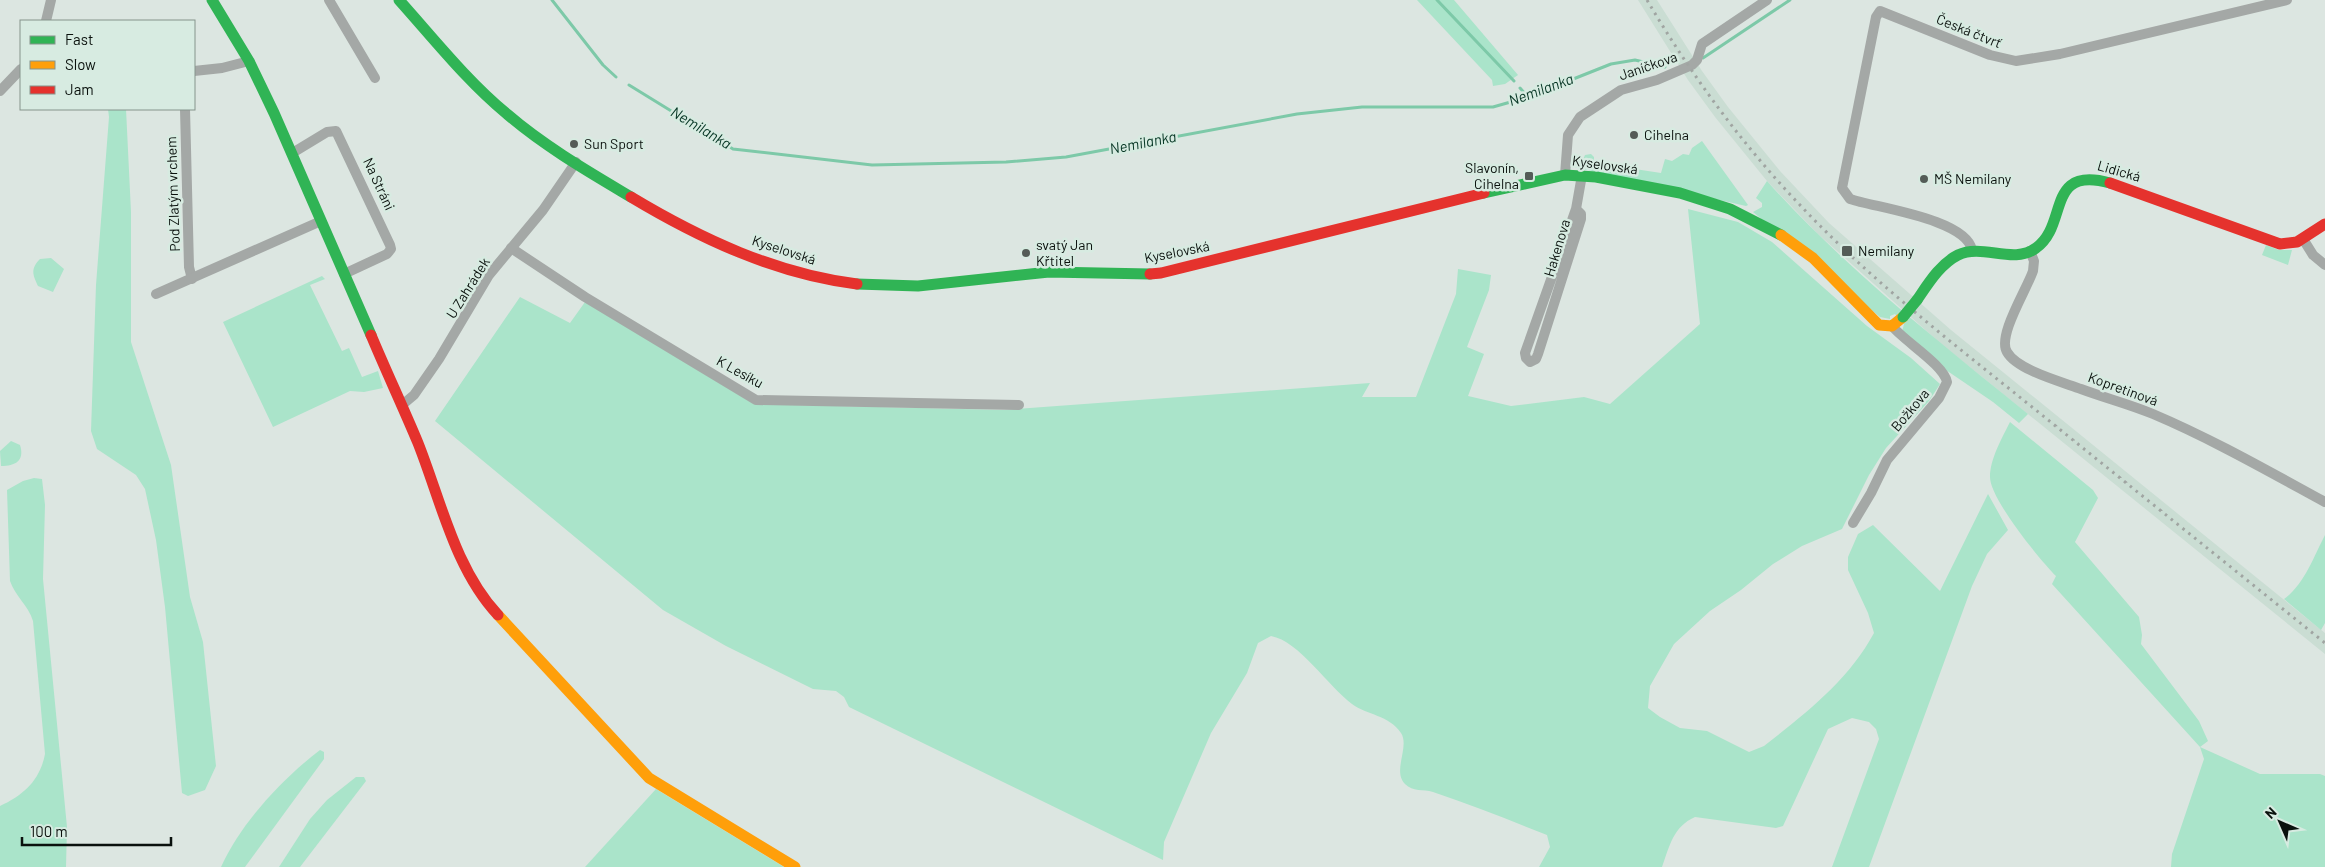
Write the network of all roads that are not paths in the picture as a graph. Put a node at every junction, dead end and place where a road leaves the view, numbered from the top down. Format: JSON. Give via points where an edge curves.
{"nodes":[{"id":1,"x":51,"y":0,"type":"edge"},
{"id":2,"x":212,"y":0,"type":"edge"},
{"id":3,"x":329,"y":0,"type":"edge"},
{"id":4,"x":400,"y":0,"type":"edge"},
{"id":5,"x":1767,"y":0,"type":"edge"},
{"id":6,"x":2287,"y":0,"type":"edge"},
{"id":7,"x":46,"y":20,"type":"edge"},
{"id":8,"x":249,"y":61,"type":"junction"},
{"id":9,"x":20,"y":71,"type":"edge"},
{"id":10,"x":195,"y":71,"type":"edge"},
{"id":11,"x":374,"y":78,"type":"dead end"},
{"id":12,"x":0,"y":91,"type":"edge"},
{"id":13,"x":185,"y":110,"type":"edge"},
{"id":14,"x":293,"y":153,"type":"junction"},
{"id":15,"x":576,"y":162,"type":"junction"},
{"id":16,"x":1565,"y":174,"type":"junction"},
{"id":17,"x":1582,"y":175,"type":"junction"},
{"id":18,"x":1576,"y":209,"type":"junction"},
{"id":19,"x":321,"y":221,"type":"junction"},
{"id":20,"x":2325,"y":224,"type":"edge"},
{"id":21,"x":2303,"y":238,"type":"junction"},
{"id":22,"x":511,"y":248,"type":"junction"},
{"id":23,"x":1972,"y":250,"type":"junction"},
{"id":24,"x":2030,"y":251,"type":"junction"},
{"id":25,"x":2325,"y":265,"type":"edge"},
{"id":26,"x":344,"y":274,"type":"junction"},
{"id":27,"x":192,"y":279,"type":"junction"},
{"id":28,"x":156,"y":294,"type":"dead end"},
{"id":29,"x":1892,"y":326,"type":"junction"},
{"id":30,"x":402,"y":405,"type":"junction"},
{"id":31,"x":1019,"y":405,"type":"dead end"},
{"id":32,"x":2325,"y":502,"type":"edge"},
{"id":33,"x":1853,"y":523,"type":"dead end"},
{"id":34,"x":795,"y":867,"type":"edge"}],
"edges":[{"from":1,"to":7,"type":"street"},
{"from":2,"to":8,"type":"street"},
{"from":3,"to":11,"type":"street"},
{"from":4,"to":15,"type":"street","name":"Kyselovská","via":[[499,107]]},
{"from":5,"to":16,"type":"street","name":"Janíčkova","via":[[1702,44],[1692,65],[1621,90],[1580,116],[1568,135]]},
{"from":6,"to":23,"type":"street","name":"Česká čtvrť","via":[[2060,54],[2016,61],[1990,55],[1880,11],[1876,17],[1860,96],[1842,188],[1844,194],[1863,204],[1941,223],[1969,242]]},
{"from":8,"to":10,"type":"street"},
{"from":8,"to":14,"type":"street"},
{"from":9,"to":12,"type":"street"},
{"from":13,"to":27,"type":"street","name":"Pod Zlatým vrchem","via":[[189,267]]},
{"from":14,"to":19,"type":"street"},
{"from":14,"to":26,"type":"street","name":"Na Stráni","via":[[327,132],[336,131],[390,246],[387,254]]},
{"from":15,"to":16,"type":"street","name":"Kyselovská","via":[[658,213],[769,264],[836,281],[896,287],[1049,272],[1161,273]]},
{"from":15,"to":22,"type":"street","name":"U Zahrádek","via":[[543,210]]},
{"from":16,"to":17,"type":"street","name":"Kyselovská"},
{"from":17,"to":18,"type":"street"},
{"from":17,"to":29,"type":"street","name":"Kyselovská","via":[[1689,195],[1764,224],[1807,254],[1877,324]]},
{"from":18,"to":18,"type":"street","name":"Hakenova","via":[[1581,219],[1538,354],[1530,362],[1525,353]]},
{"from":19,"to":26,"type":"street"},
{"from":19,"to":27,"type":"street"},
{"from":20,"to":21,"type":"street","name":"Lidická"},
{"from":21,"to":24,"type":"street","name":"Lidická","via":[[2294,243],[2280,244],[2121,186],[2085,178],[2068,187],[2043,241]]},
{"from":21,"to":25,"type":"street","via":[[2313,255]]},
{"from":22,"to":30,"type":"street","name":"U Zahrádek","via":[[483,284],[439,360],[414,395]]},
{"from":22,"to":31,"type":"street","name":"K Lesíku","via":[[585,297],[756,400]]},
{"from":23,"to":24,"type":"street","via":[[2011,255]]},
{"from":23,"to":29,"type":"street","bridge":true,"via":[[1958,254],[1946,263]]},
{"from":24,"to":32,"type":"street","name":"Kopretinová","via":[[2033,271],[2005,338],[2005,349],[2012,358],[2045,375],[2179,425]]},
{"from":26,"to":30,"type":"street"},
{"from":27,"to":28,"type":"street"},
{"from":29,"to":33,"type":"street","name":"Božkova","via":[[1942,372],[1947,382],[1939,398],[1887,460]]},
{"from":30,"to":34,"type":"street","via":[[464,564],[490,606],[649,778]]}]}
